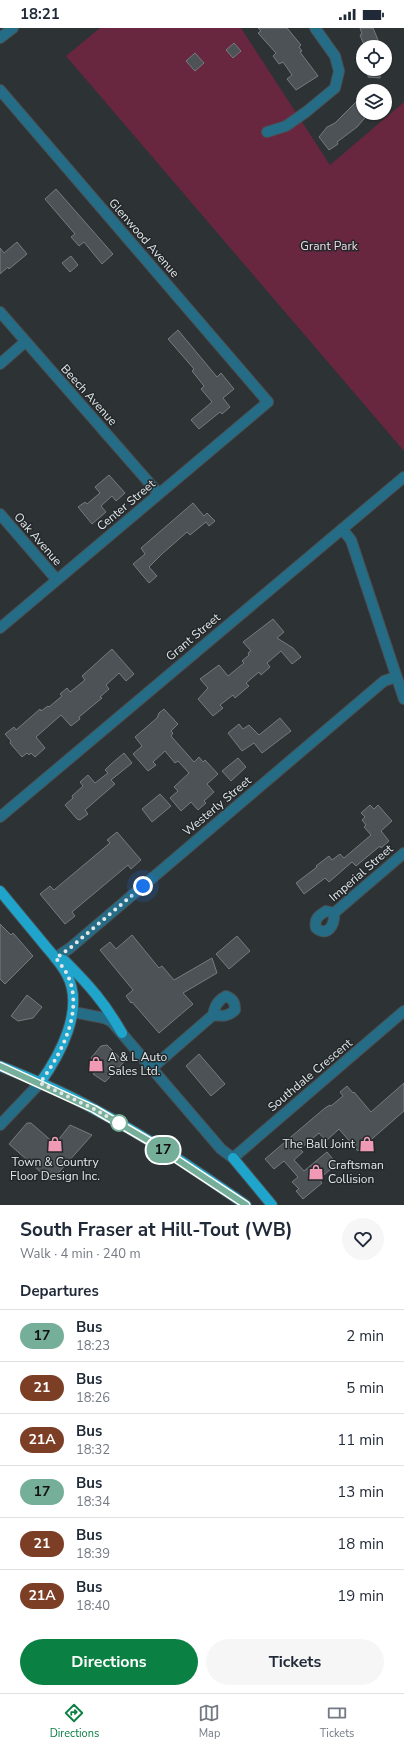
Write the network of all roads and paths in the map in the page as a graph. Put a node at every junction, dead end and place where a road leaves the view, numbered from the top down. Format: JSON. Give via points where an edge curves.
{"nodes":[{"id":1,"x":13,"y":28,"type":"edge"},
{"id":2,"x":314,"y":28,"type":"edge"},
{"id":3,"x":0,"y":38,"type":"edge"},
{"id":4,"x":0,"y":90,"type":"edge"},
{"id":5,"x":267,"y":132,"type":"dead end"},
{"id":6,"x":0,"y":312,"type":"edge"},
{"id":7,"x":26,"y":342,"type":"junction"},
{"id":8,"x":0,"y":364,"type":"edge"},
{"id":9,"x":268,"y":402,"type":"joint"},
{"id":10,"x":404,"y":477,"type":"edge"},
{"id":11,"x":159,"y":494,"type":"junction"},
{"id":12,"x":0,"y":514,"type":"edge"},
{"id":13,"x":342,"y":529,"type":"junction"},
{"id":14,"x":57,"y":580,"type":"junction"},
{"id":15,"x":0,"y":628,"type":"edge"},
{"id":16,"x":396,"y":677,"type":"junction"},
{"id":17,"x":404,"y":699,"type":"edge"},
{"id":18,"x":0,"y":817,"type":"edge"},
{"id":19,"x":404,"y":853,"type":"edge"},
{"id":20,"x":0,"y":891,"type":"edge"},
{"id":21,"x":334,"y":913,"type":"dead end"},
{"id":22,"x":56,"y":958,"type":"junction"},
{"id":23,"x":404,"y":1011,"type":"edge"},
{"id":24,"x":73,"y":1012,"type":"junction"},
{"id":25,"x":213,"y":1016,"type":"dead end"},
{"id":26,"x":122,"y":1033,"type":"junction"},
{"id":27,"x":0,"y":1066,"type":"edge"},
{"id":28,"x":152,"y":1068,"type":"junction"},
{"id":29,"x":40,"y":1083,"type":"junction"},
{"id":30,"x":0,"y":1125,"type":"edge"},
{"id":31,"x":232,"y":1158,"type":"junction"},
{"id":32,"x":246,"y":1205,"type":"edge"},
{"id":33,"x":272,"y":1205,"type":"edge"}],
"edges":[{"from":1,"to":3,"type":"street"},
{"from":2,"to":5,"type":"street","via":[[335,56],[339,71],[336,88],[286,126]]},
{"from":4,"to":9,"type":"street","name":"Glenwood Avenue"},
{"from":6,"to":7,"type":"street","name":"Beech Avenue"},
{"from":7,"to":8,"type":"street"},
{"from":7,"to":11,"type":"street","name":"Beech Avenue"},
{"from":9,"to":11,"type":"street","name":"Center Street"},
{"from":10,"to":13,"type":"street","name":"Grant Street"},
{"from":11,"to":14,"type":"street","name":"Center Street"},
{"from":12,"to":14,"type":"street","name":"Oak Avenue"},
{"from":13,"to":16,"type":"street","via":[[351,540]]},
{"from":13,"to":18,"type":"street","name":"Grant Street"},
{"from":14,"to":15,"type":"street","name":"Center Street"},
{"from":16,"to":17,"type":"street"},
{"from":16,"to":22,"type":"street","name":"Westerly Street","via":[[384,681]]},
{"from":19,"to":21,"type":"street","name":"Imperial Street"},
{"from":20,"to":22,"type":"main road"},
{"from":22,"to":24,"type":"main road","via":[[68,976],[74,1000]]},
{"from":22,"to":26,"type":"main road","via":[[65,961],[99,997]]},
{"from":23,"to":31,"type":"street","name":"Southdale Crescent"},
{"from":24,"to":26,"type":"street","via":[[104,1018],[112,1022]]},
{"from":24,"to":29,"type":"main road","via":[[53,1065]]},
{"from":25,"to":28,"type":"street"},
{"from":26,"to":28,"type":"street"},
{"from":27,"to":29,"type":"main road"},
{"from":28,"to":31,"type":"street"},
{"from":29,"to":30,"type":"street"},
{"from":29,"to":32,"type":"main road","via":[[94,1109],[149,1141]]},
{"from":31,"to":33,"type":"main road"}]}
